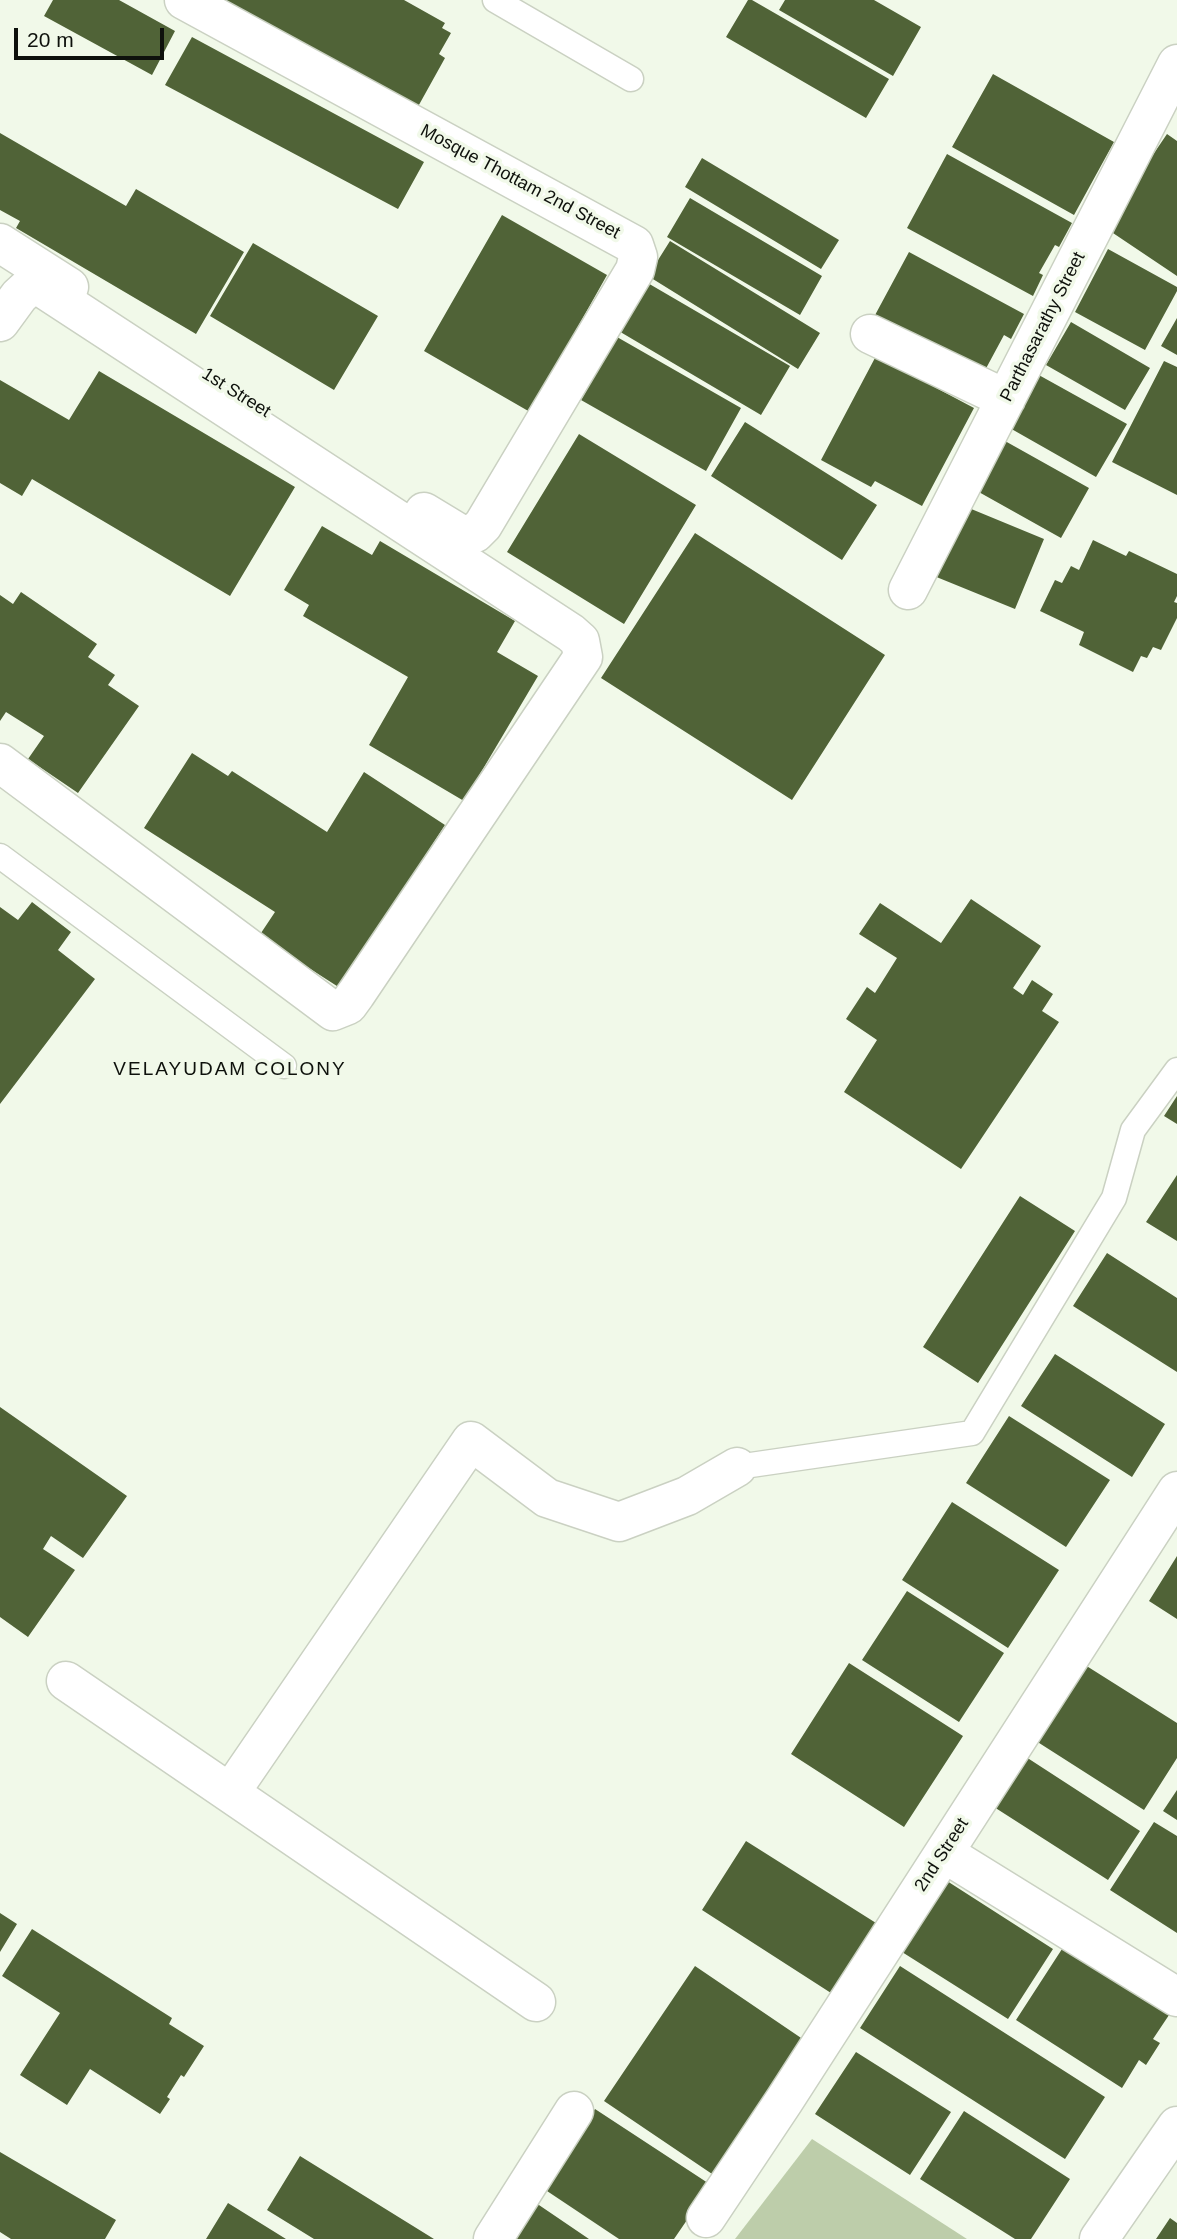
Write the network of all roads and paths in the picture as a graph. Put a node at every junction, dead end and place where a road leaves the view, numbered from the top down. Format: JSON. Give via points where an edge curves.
{"nodes":[{"id":1,"x":184,"y":0,"type":"edge"},
{"id":2,"x":495,"y":0,"type":"edge"},
{"id":3,"x":1177,"y":64,"type":"edge"},
{"id":4,"x":631,"y":79,"type":"dead end"},
{"id":5,"x":0,"y":243,"type":"edge"},
{"id":6,"x":0,"y":322,"type":"edge"},
{"id":7,"x":870,"y":334,"type":"dead end"},
{"id":8,"x":1006,"y":399,"type":"junction"},
{"id":9,"x":475,"y":533,"type":"joint"},
{"id":10,"x":908,"y":590,"type":"dead end"},
{"id":11,"x":0,"y":763,"type":"edge"},
{"id":12,"x":0,"y":856,"type":"edge"},
{"id":13,"x":284,"y":1066,"type":"dead end"},
{"id":14,"x":1177,"y":1070,"type":"edge"},
{"id":15,"x":737,"y":1467,"type":"joint"},
{"id":16,"x":1177,"y":1491,"type":"edge"},
{"id":17,"x":66,"y":1681,"type":"dead end"},
{"id":18,"x":230,"y":1793,"type":"junction"},
{"id":19,"x":944,"y":1853,"type":"junction"},
{"id":20,"x":1177,"y":1997,"type":"edge"},
{"id":21,"x":536,"y":2002,"type":"dead end"},
{"id":22,"x":574,"y":2111,"type":"dead end"},
{"id":23,"x":1177,"y":2126,"type":"edge"},
{"id":24,"x":706,"y":2218,"type":"dead end"},
{"id":25,"x":493,"y":2239,"type":"edge"},
{"id":26,"x":1099,"y":2239,"type":"edge"}],
"edges":[{"from":1,"to":9,"type":"street","name":"Mosque Thottam 2nd Street","via":[[634,246],[638,257],[635,270]]},
{"from":2,"to":4,"type":"lane"},
{"from":3,"to":8,"type":"street","name":"Parthasarathy Street"},
{"from":5,"to":9,"type":"street","name":"1st Street","via":[[456,532]]},
{"from":6,"to":11,"type":"street","via":[[26,289],[37,285],[571,633],[583,649],[578,667],[356,994],[348,1005],[332,1011]]},
{"from":7,"to":8,"type":"street"},
{"from":8,"to":10,"type":"street","name":"Parthasarathy Street"},
{"from":12,"to":13,"type":"lane"},
{"from":14,"to":15,"type":"lane","via":[[1133,1130],[1114,1198],[972,1433]]},
{"from":15,"to":18,"type":"street","via":[[687,1496],[620,1522],[547,1498],[471,1441]]},
{"from":16,"to":19,"type":"street","name":"2nd Street"},
{"from":17,"to":18,"type":"street"},
{"from":18,"to":21,"type":"street"},
{"from":19,"to":20,"type":"street"},
{"from":19,"to":24,"type":"street","name":"2nd Street"},
{"from":22,"to":25,"type":"street"},
{"from":23,"to":26,"type":"street"}]}
